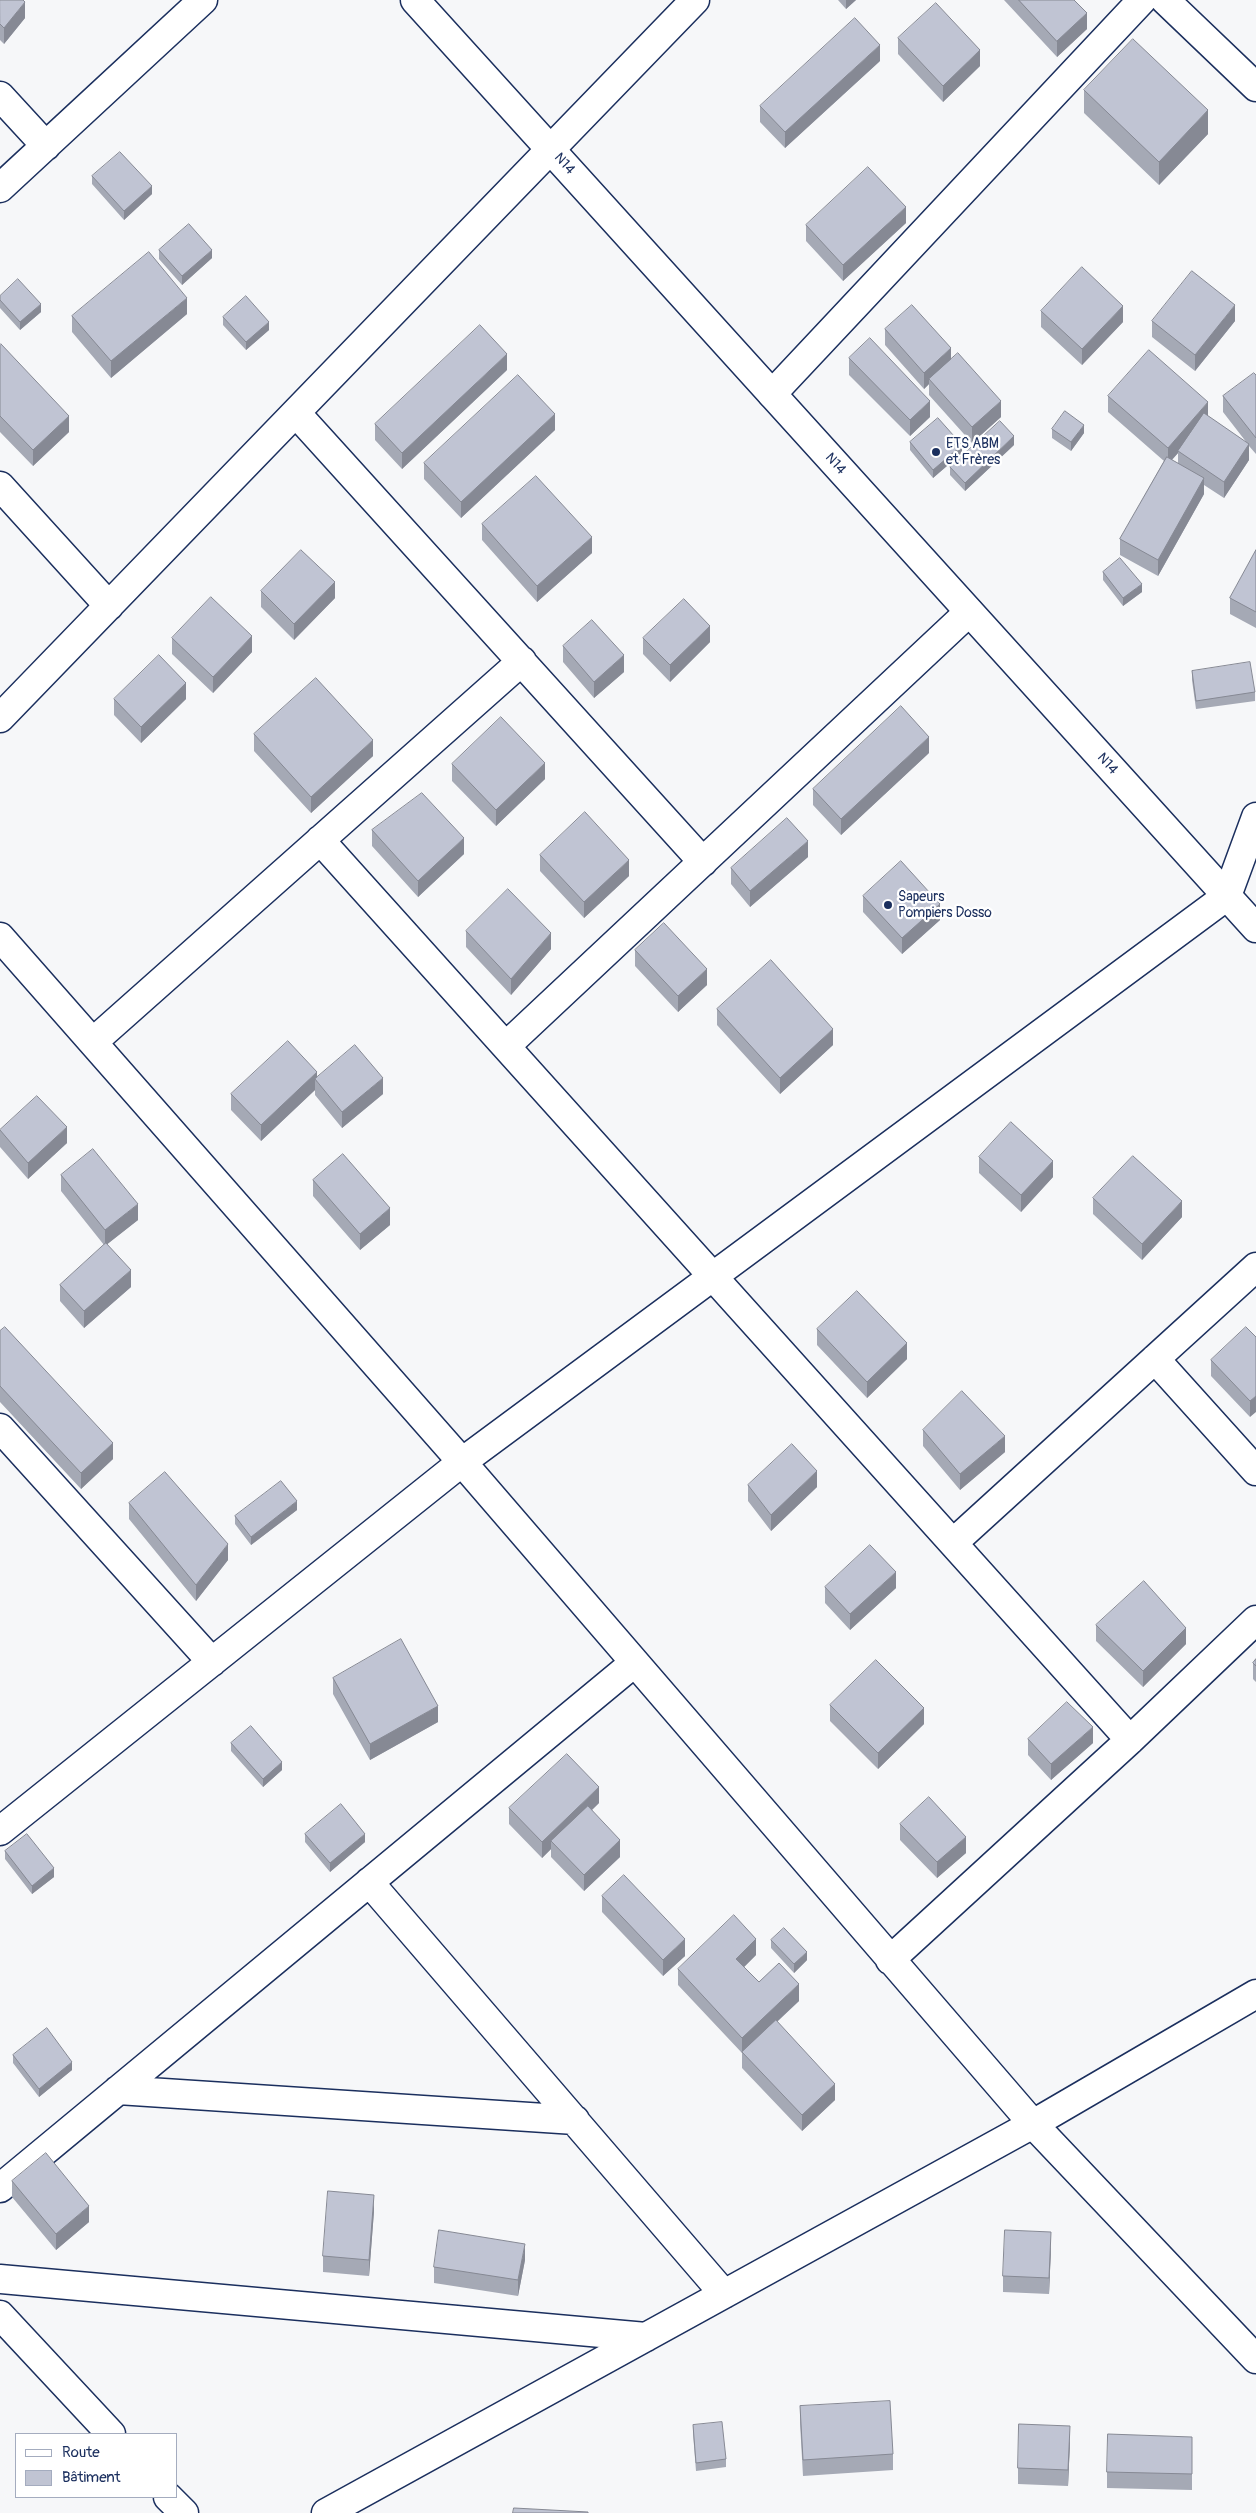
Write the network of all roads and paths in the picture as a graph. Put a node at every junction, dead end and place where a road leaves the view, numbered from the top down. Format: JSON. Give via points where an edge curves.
{"nodes":[{"id":1,"x":203,"y":0,"type":"edge"},
{"id":2,"x":415,"y":0,"type":"edge"},
{"id":3,"x":695,"y":0,"type":"edge"},
{"id":4,"x":1142,"y":0,"type":"edge"},
{"id":5,"x":1165,"y":0,"type":"edge"},
{"id":6,"x":1256,"y":87,"type":"edge"},
{"id":7,"x":0,"y":96,"type":"edge"},
{"id":8,"x":46,"y":146,"type":"junction"},
{"id":9,"x":551,"y":150,"type":"junction"},
{"id":10,"x":0,"y":188,"type":"edge"},
{"id":11,"x":772,"y":394,"type":"junction"},
{"id":12,"x":296,"y":412,"type":"junction"},
{"id":13,"x":0,"y":486,"type":"edge"},
{"id":14,"x":109,"y":606,"type":"junction"},
{"id":15,"x":969,"y":612,"type":"junction"},
{"id":16,"x":522,"y":661,"type":"junction"},
{"id":17,"x":0,"y":718,"type":"edge"},
{"id":18,"x":1256,"y":818,"type":"edge"},
{"id":19,"x":320,"y":840,"type":"junction"},
{"id":20,"x":703,"y":862,"type":"junction"},
{"id":21,"x":1227,"y":896,"type":"junction"},
{"id":22,"x":1256,"y":928,"type":"edge"},
{"id":23,"x":0,"y":937,"type":"edge"},
{"id":24,"x":93,"y":1042,"type":"junction"},
{"id":25,"x":506,"y":1046,"type":"junction"},
{"id":26,"x":1256,"y":1267,"type":"edge"},
{"id":27,"x":713,"y":1276,"type":"junction"},
{"id":28,"x":1155,"y":1359,"type":"junction"},
{"id":29,"x":0,"y":1428,"type":"edge"},
{"id":30,"x":462,"y":1462,"type":"junction"},
{"id":31,"x":1256,"y":1471,"type":"edge"},
{"id":32,"x":953,"y":1543,"type":"junction"},
{"id":33,"x":1256,"y":1620,"type":"edge"},
{"id":34,"x":212,"y":1662,"type":"junction"},
{"id":35,"x":634,"y":1663,"type":"junction"},
{"id":36,"x":1130,"y":1740,"type":"junction"},
{"id":37,"x":0,"y":1831,"type":"edge"},
{"id":38,"x":369,"y":1882,"type":"junction"},
{"id":39,"x":890,"y":1960,"type":"junction"},
{"id":40,"x":1256,"y":1994,"type":"edge"},
{"id":41,"x":118,"y":2090,"type":"junction"},
{"id":42,"x":575,"y":2120,"type":"junction"},
{"id":43,"x":1032,"y":2124,"type":"junction"},
{"id":44,"x":0,"y":2188,"type":"edge"},
{"id":45,"x":0,"y":2279,"type":"edge"},
{"id":46,"x":724,"y":2294,"type":"junction"},
{"id":47,"x":0,"y":2315,"type":"edge"},
{"id":48,"x":646,"y":2337,"type":"junction"},
{"id":49,"x":1256,"y":2359,"type":"edge"},
{"id":50,"x":110,"y":2433,"type":"edge"},
{"id":51,"x":169,"y":2498,"type":"edge"},
{"id":52,"x":184,"y":2513,"type":"edge"},
{"id":53,"x":326,"y":2513,"type":"edge"}],
"edges":[{"from":1,"to":8,"type":"street"},
{"from":2,"to":9,"type":"street","name":"N14"},
{"from":3,"to":9,"type":"street"},
{"from":4,"to":11,"type":"street"},
{"from":5,"to":6,"type":"street"},
{"from":7,"to":8,"type":"street"},
{"from":8,"to":10,"type":"street"},
{"from":9,"to":11,"type":"street","name":"N14"},
{"from":9,"to":12,"type":"street"},
{"from":11,"to":15,"type":"street","name":"N14"},
{"from":12,"to":14,"type":"street"},
{"from":12,"to":16,"type":"street"},
{"from":13,"to":14,"type":"street"},
{"from":14,"to":17,"type":"street"},
{"from":15,"to":20,"type":"street"},
{"from":15,"to":21,"type":"street","name":"N14"},
{"from":16,"to":19,"type":"street"},
{"from":16,"to":20,"type":"street"},
{"from":18,"to":21,"type":"street"},
{"from":19,"to":24,"type":"street"},
{"from":19,"to":25,"type":"street"},
{"from":20,"to":25,"type":"street"},
{"from":21,"to":22,"type":"street","name":"N14"},
{"from":21,"to":27,"type":"street"},
{"from":23,"to":24,"type":"street"},
{"from":24,"to":30,"type":"street"},
{"from":25,"to":27,"type":"street"},
{"from":26,"to":28,"type":"street"},
{"from":27,"to":30,"type":"street"},
{"from":27,"to":32,"type":"street"},
{"from":28,"to":31,"type":"street"},
{"from":28,"to":32,"type":"street"},
{"from":29,"to":34,"type":"street"},
{"from":30,"to":34,"type":"street"},
{"from":30,"to":35,"type":"street"},
{"from":32,"to":36,"type":"street"},
{"from":33,"to":36,"type":"street"},
{"from":34,"to":37,"type":"street"},
{"from":35,"to":38,"type":"street"},
{"from":35,"to":39,"type":"street"},
{"from":36,"to":39,"type":"street"},
{"from":38,"to":41,"type":"street"},
{"from":38,"to":42,"type":"street"},
{"from":39,"to":43,"type":"street"},
{"from":40,"to":43,"type":"street"},
{"from":41,"to":42,"type":"street"},
{"from":41,"to":44,"type":"street"},
{"from":42,"to":46,"type":"street"},
{"from":43,"to":46,"type":"street"},
{"from":43,"to":49,"type":"street"},
{"from":45,"to":48,"type":"street"},
{"from":46,"to":48,"type":"street"},
{"from":47,"to":50,"type":"street"},
{"from":48,"to":53,"type":"street"},
{"from":51,"to":52,"type":"street"}]}
